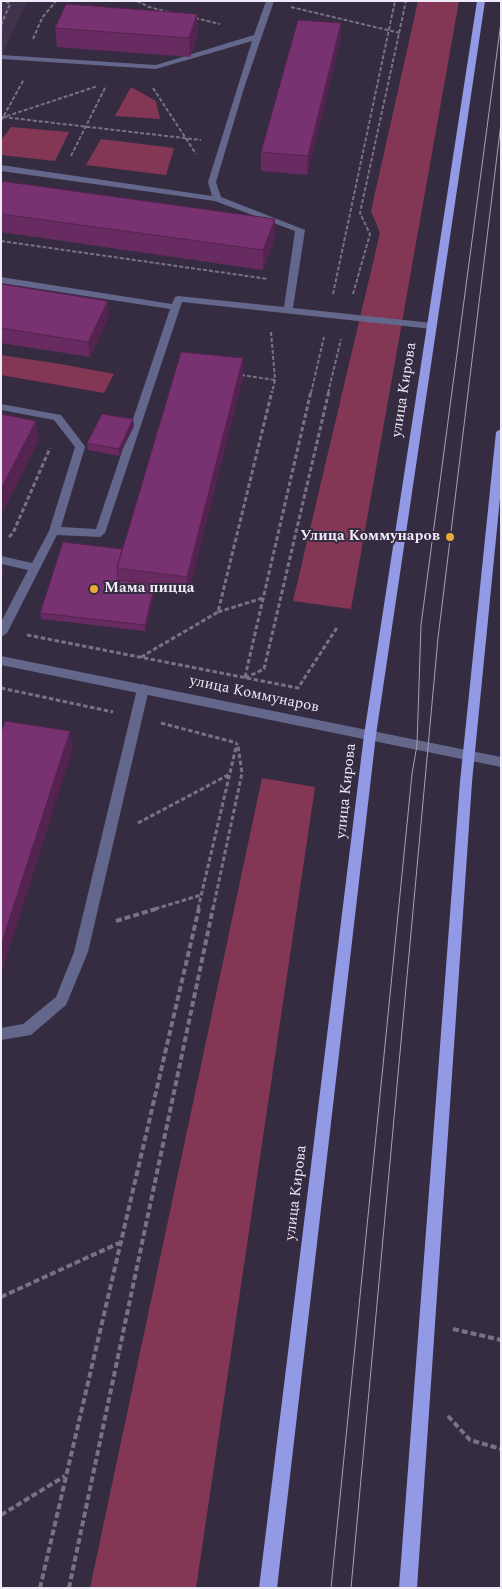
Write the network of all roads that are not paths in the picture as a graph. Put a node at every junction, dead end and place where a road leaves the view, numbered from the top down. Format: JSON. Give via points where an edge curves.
{"nodes":[{"id":1,"x":481,"y":1,"type":"edge"},
{"id":2,"x":270,"y":2,"type":"edge"},
{"id":3,"x":257,"y":38,"type":"junction"},
{"id":4,"x":2,"y":57,"type":"edge"},
{"id":5,"x":1,"y":168,"type":"edge"},
{"id":6,"x":217,"y":199,"type":"junction"},
{"id":7,"x":1,"y":280,"type":"edge"},
{"id":8,"x":176,"y":307,"type":"junction"},
{"id":9,"x":288,"y":311,"type":"junction"},
{"id":10,"x":432,"y":326,"type":"junction"},
{"id":11,"x":1,"y":406,"type":"edge"},
{"id":12,"x":501,"y":432,"type":"edge"},
{"id":13,"x":500,"y":450,"type":"edge"},
{"id":14,"x":54,"y":531,"type":"junction"},
{"id":15,"x":1,"y":560,"type":"edge"},
{"id":16,"x":35,"y":568,"type":"junction"},
{"id":17,"x":2,"y":632,"type":"edge"},
{"id":18,"x":1,"y":660,"type":"edge"},
{"id":19,"x":143,"y":689,"type":"junction"},
{"id":20,"x":370,"y":735,"type":"junction"},
{"id":21,"x":470,"y":756,"type":"junction"},
{"id":22,"x":501,"y":762,"type":"edge"},
{"id":23,"x":1,"y":1034,"type":"edge"},
{"id":24,"x":268,"y":1588,"type":"edge"},
{"id":25,"x":408,"y":1588,"type":"edge"}],
"edges":[{"from":1,"to":10,"type":"main road","name":"улица Кирова"},
{"from":2,"to":3,"type":"street"},
{"from":3,"to":4,"type":"street","via":[[156,67]]},
{"from":3,"to":6,"type":"street","via":[[212,182]]},
{"from":5,"to":6,"type":"street"},
{"from":6,"to":9,"type":"street","via":[[300,230]]},
{"from":7,"to":8,"type":"street"},
{"from":8,"to":9,"type":"street","via":[[178,299]]},
{"from":8,"to":14,"type":"street","via":[[100,533]]},
{"from":9,"to":10,"type":"street"},
{"from":10,"to":20,"type":"main road","name":"улица Кирова"},
{"from":11,"to":14,"type":"street","via":[[57,417],[80,447]]},
{"from":12,"to":13,"type":"main road"},
{"from":13,"to":21,"type":"main road"},
{"from":14,"to":16,"type":"street"},
{"from":15,"to":16,"type":"street"},
{"from":16,"to":17,"type":"street"},
{"from":18,"to":19,"type":"street","name":"улица Коммунаров"},
{"from":19,"to":20,"type":"street","name":"улица Коммунаров"},
{"from":19,"to":23,"type":"street","via":[[81,952],[61,1001],[26,1030]]},
{"from":20,"to":21,"type":"street","name":"улица Коммунаров"},
{"from":20,"to":24,"type":"main road","name":"улица Кирова"},
{"from":21,"to":22,"type":"street","name":"улица Коммунаров"},
{"from":21,"to":25,"type":"main road"}]}
